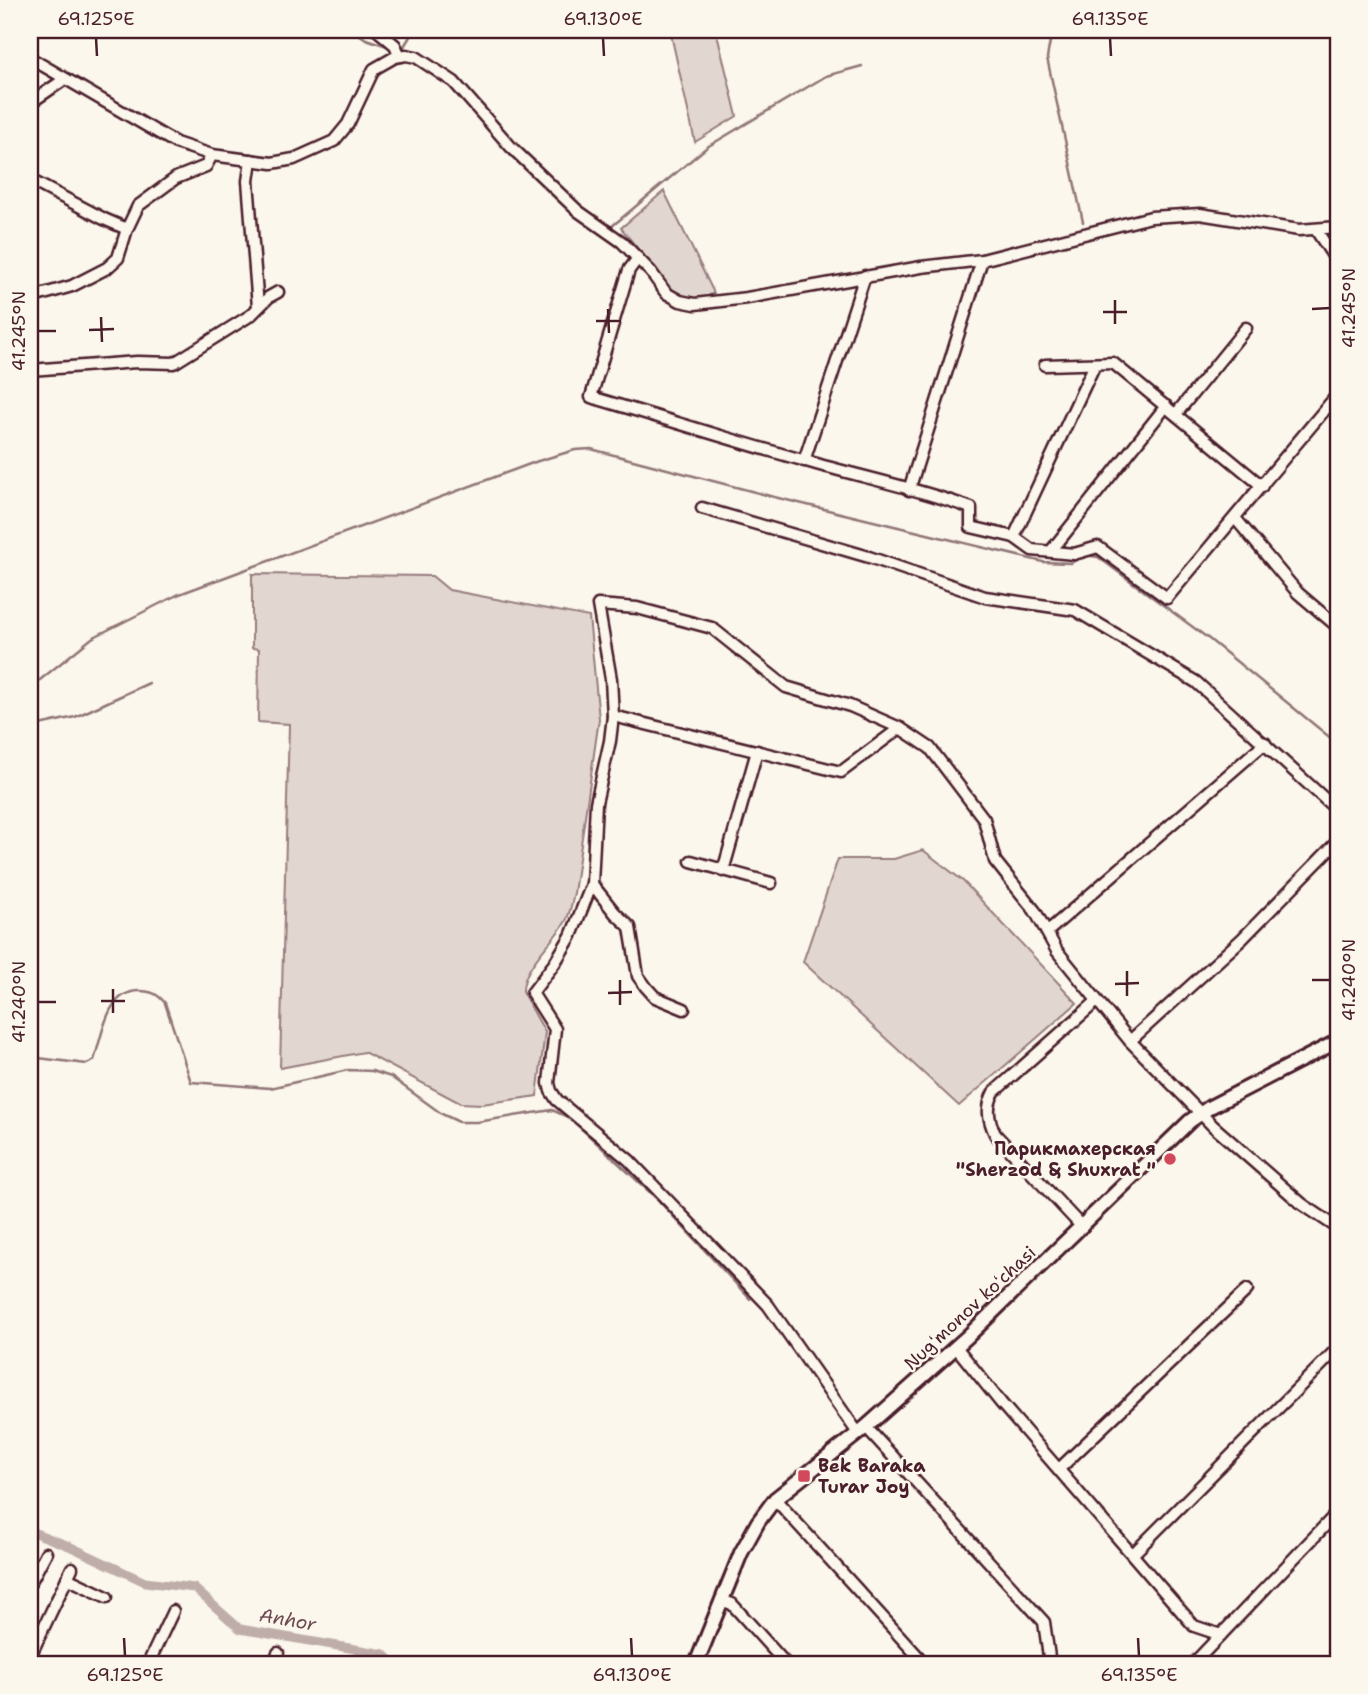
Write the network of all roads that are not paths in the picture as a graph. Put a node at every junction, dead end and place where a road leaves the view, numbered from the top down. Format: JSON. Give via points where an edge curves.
{"nodes":[{"id":1,"x":377,"y":30,"type":"edge"},
{"id":2,"x":398,"y":51,"type":"junction"},
{"id":3,"x":30,"y":58,"type":"edge"},
{"id":4,"x":65,"y":79,"type":"junction"},
{"id":5,"x":30,"y":103,"type":"edge"},
{"id":6,"x":212,"y":155,"type":"junction"},
{"id":7,"x":251,"y":160,"type":"junction"},
{"id":8,"x":30,"y":180,"type":"edge"},
{"id":9,"x":1338,"y":227,"type":"edge"},
{"id":10,"x":127,"y":229,"type":"junction"},
{"id":11,"x":1316,"y":230,"type":"junction"},
{"id":12,"x":638,"y":258,"type":"junction"},
{"id":13,"x":982,"y":260,"type":"junction"},
{"id":14,"x":1338,"y":263,"type":"edge"},
{"id":15,"x":864,"y":276,"type":"junction"},
{"id":16,"x":278,"y":292,"type":"dead end"},
{"id":17,"x":30,"y":298,"type":"edge"},
{"id":18,"x":258,"y":307,"type":"junction"},
{"id":19,"x":1246,"y":328,"type":"dead end"},
{"id":20,"x":1096,"y":364,"type":"junction"},
{"id":21,"x":1045,"y":365,"type":"dead end"},
{"id":22,"x":30,"y":370,"type":"edge"},
{"id":23,"x":1338,"y":394,"type":"edge"},
{"id":24,"x":1166,"y":406,"type":"junction"},
{"id":25,"x":1175,"y":414,"type":"junction"},
{"id":26,"x":804,"y":461,"type":"junction"},
{"id":27,"x":1262,"y":486,"type":"junction"},
{"id":28,"x":909,"y":490,"type":"junction"},
{"id":29,"x":702,"y":508,"type":"dead end"},
{"id":30,"x":1235,"y":518,"type":"junction"},
{"id":31,"x":1014,"y":537,"type":"junction"},
{"id":32,"x":1051,"y":551,"type":"junction"},
{"id":33,"x":1338,"y":627,"type":"edge"},
{"id":34,"x":613,"y":716,"type":"junction"},
{"id":35,"x":900,"y":729,"type":"junction"},
{"id":36,"x":1265,"y":743,"type":"junction"},
{"id":37,"x":757,"y":751,"type":"junction"},
{"id":38,"x":1338,"y":811,"type":"edge"},
{"id":39,"x":1338,"y":841,"type":"edge"},
{"id":40,"x":691,"y":861,"type":"dead end"},
{"id":41,"x":723,"y":871,"type":"junction"},
{"id":42,"x":771,"y":883,"type":"dead end"},
{"id":43,"x":592,"y":884,"type":"junction"},
{"id":44,"x":1047,"y":932,"type":"junction"},
{"id":45,"x":1097,"y":1001,"type":"junction"},
{"id":46,"x":684,"y":1009,"type":"dead end"},
{"id":47,"x":1130,"y":1041,"type":"junction"},
{"id":48,"x":1338,"y":1041,"type":"edge"},
{"id":49,"x":1200,"y":1113,"type":"junction"},
{"id":50,"x":1082,"y":1227,"type":"junction"},
{"id":51,"x":1338,"y":1228,"type":"edge"},
{"id":52,"x":1247,"y":1290,"type":"dead end"},
{"id":53,"x":956,"y":1347,"type":"junction"},
{"id":54,"x":1337,"y":1349,"type":"edge"},
{"id":55,"x":862,"y":1430,"type":"junction"},
{"id":56,"x":1058,"y":1470,"type":"junction"},
{"id":57,"x":775,"y":1499,"type":"junction"},
{"id":58,"x":1338,"y":1512,"type":"edge"},
{"id":59,"x":46,"y":1553,"type":"dead end"},
{"id":60,"x":1133,"y":1554,"type":"junction"},
{"id":61,"x":30,"y":1583,"type":"edge"},
{"id":62,"x":107,"y":1597,"type":"dead end"},
{"id":63,"x":721,"y":1600,"type":"junction"},
{"id":64,"x":173,"y":1611,"type":"dead end"},
{"id":65,"x":1221,"y":1635,"type":"junction"},
{"id":66,"x":278,"y":1653,"type":"dead end"},
{"id":67,"x":30,"y":1656,"type":"edge"},
{"id":68,"x":1196,"y":1661,"type":"dead end"},
{"id":69,"x":30,"y":1662,"type":"edge"},
{"id":70,"x":36,"y":1664,"type":"edge"},
{"id":71,"x":148,"y":1664,"type":"edge"},
{"id":72,"x":273,"y":1664,"type":"edge"},
{"id":73,"x":696,"y":1664,"type":"edge"},
{"id":74,"x":786,"y":1664,"type":"edge"},
{"id":75,"x":925,"y":1664,"type":"edge"},
{"id":76,"x":1050,"y":1664,"type":"edge"}],
"edges":[{"from":1,"to":2,"type":"street"},
{"from":2,"to":7,"type":"street","via":[[371,74],[352,118],[334,141],[287,161]]},
{"from":2,"to":12,"type":"street","via":[[420,58],[454,82],[511,147],[578,211]]},
{"from":3,"to":4,"type":"street"},
{"from":4,"to":5,"type":"street"},
{"from":4,"to":6,"type":"street","via":[[176,143]]},
{"from":6,"to":7,"type":"street"},
{"from":6,"to":10,"type":"street","via":[[206,166],[176,178],[138,206]]},
{"from":7,"to":18,"type":"street","via":[[248,181]]},
{"from":8,"to":10,"type":"street"},
{"from":9,"to":11,"type":"street"},
{"from":10,"to":17,"type":"street","via":[[118,258],[107,268],[72,286]]},
{"from":11,"to":13,"type":"street","via":[[1282,229],[1200,214],[1167,215]]},
{"from":11,"to":14,"type":"street"},
{"from":12,"to":15,"type":"street","via":[[666,293],[695,304]]},
{"from":12,"to":26,"type":"street","via":[[629,270],[591,397]]},
{"from":13,"to":15,"type":"street"},
{"from":13,"to":28,"type":"street"},
{"from":15,"to":26,"type":"street"},
{"from":16,"to":18,"type":"street"},
{"from":18,"to":22,"type":"street","via":[[174,363]]},
{"from":19,"to":25,"type":"street"},
{"from":20,"to":21,"type":"street"},
{"from":20,"to":24,"type":"street","via":[[1113,363]]},
{"from":20,"to":31,"type":"street"},
{"from":23,"to":27,"type":"street"},
{"from":24,"to":25,"type":"street"},
{"from":24,"to":32,"type":"street"},
{"from":25,"to":27,"type":"street"},
{"from":26,"to":28,"type":"street"},
{"from":27,"to":30,"type":"street"},
{"from":28,"to":31,"type":"street","via":[[971,508],[971,527]]},
{"from":29,"to":36,"type":"street","via":[[985,597],[1075,610],[1196,682]]},
{"from":30,"to":32,"type":"street","via":[[1167,598],[1098,547],[1074,554]]},
{"from":30,"to":33,"type":"street","via":[[1298,593]]},
{"from":31,"to":32,"type":"street","via":[[1032,550]]},
{"from":34,"to":35,"type":"street","via":[[598,605],[637,608],[712,628],[786,687],[850,706]]},
{"from":34,"to":37,"type":"street"},
{"from":34,"to":43,"type":"street","via":[[596,803]]},
{"from":35,"to":37,"type":"street","via":[[841,772]]},
{"from":35,"to":44,"type":"street","via":[[938,757],[984,819],[995,861]]},
{"from":36,"to":38,"type":"street"},
{"from":36,"to":44,"type":"street"},
{"from":37,"to":41,"type":"street"},
{"from":39,"to":47,"type":"street","via":[[1242,939]]},
{"from":40,"to":41,"type":"street"},
{"from":41,"to":42,"type":"street"},
{"from":43,"to":46,"type":"street","via":[[630,927],[638,976],[646,987],[655,997]]},
{"from":43,"to":55,"type":"street","via":[[571,936],[532,993],[555,1028],[551,1091],[629,1160],[768,1306]]},
{"from":44,"to":45,"type":"street"},
{"from":45,"to":47,"type":"street"},
{"from":45,"to":50,"type":"street","via":[[994,1093],[988,1111],[995,1134]]},
{"from":47,"to":49,"type":"street"},
{"from":48,"to":49,"type":"main road","name":"Nugʻmonov koʻchasi"},
{"from":49,"to":50,"type":"main road","name":"Nugʻmonov koʻchasi"},
{"from":49,"to":51,"type":"street","via":[[1303,1204]]},
{"from":50,"to":53,"type":"main road","name":"Nugʻmonov koʻchasi"},
{"from":52,"to":56,"type":"street"},
{"from":53,"to":55,"type":"main road","name":"Nugʻmonov koʻchasi"},
{"from":53,"to":56,"type":"street"},
{"from":54,"to":60,"type":"street"},
{"from":55,"to":57,"type":"main road","name":"Nugʻmonov koʻchasi"},
{"from":55,"to":76,"type":"street","via":[[1044,1622]]},
{"from":56,"to":60,"type":"street"},
{"from":57,"to":63,"type":"main road","name":"Nugʻmonov koʻchasi","via":[[746,1542]]},
{"from":57,"to":75,"type":"street"},
{"from":58,"to":65,"type":"street"},
{"from":59,"to":61,"type":"street"},
{"from":60,"to":65,"type":"street","via":[[1194,1626]]},
{"from":62,"to":67,"type":"street","via":[[70,1573]]},
{"from":63,"to":73,"type":"main road","name":"Nugʻmonov koʻchasi"},
{"from":63,"to":74,"type":"street","via":[[732,1604]]},
{"from":64,"to":71,"type":"street"},
{"from":65,"to":68,"type":"street"},
{"from":66,"to":72,"type":"street"},
{"from":69,"to":70,"type":"street"}]}
